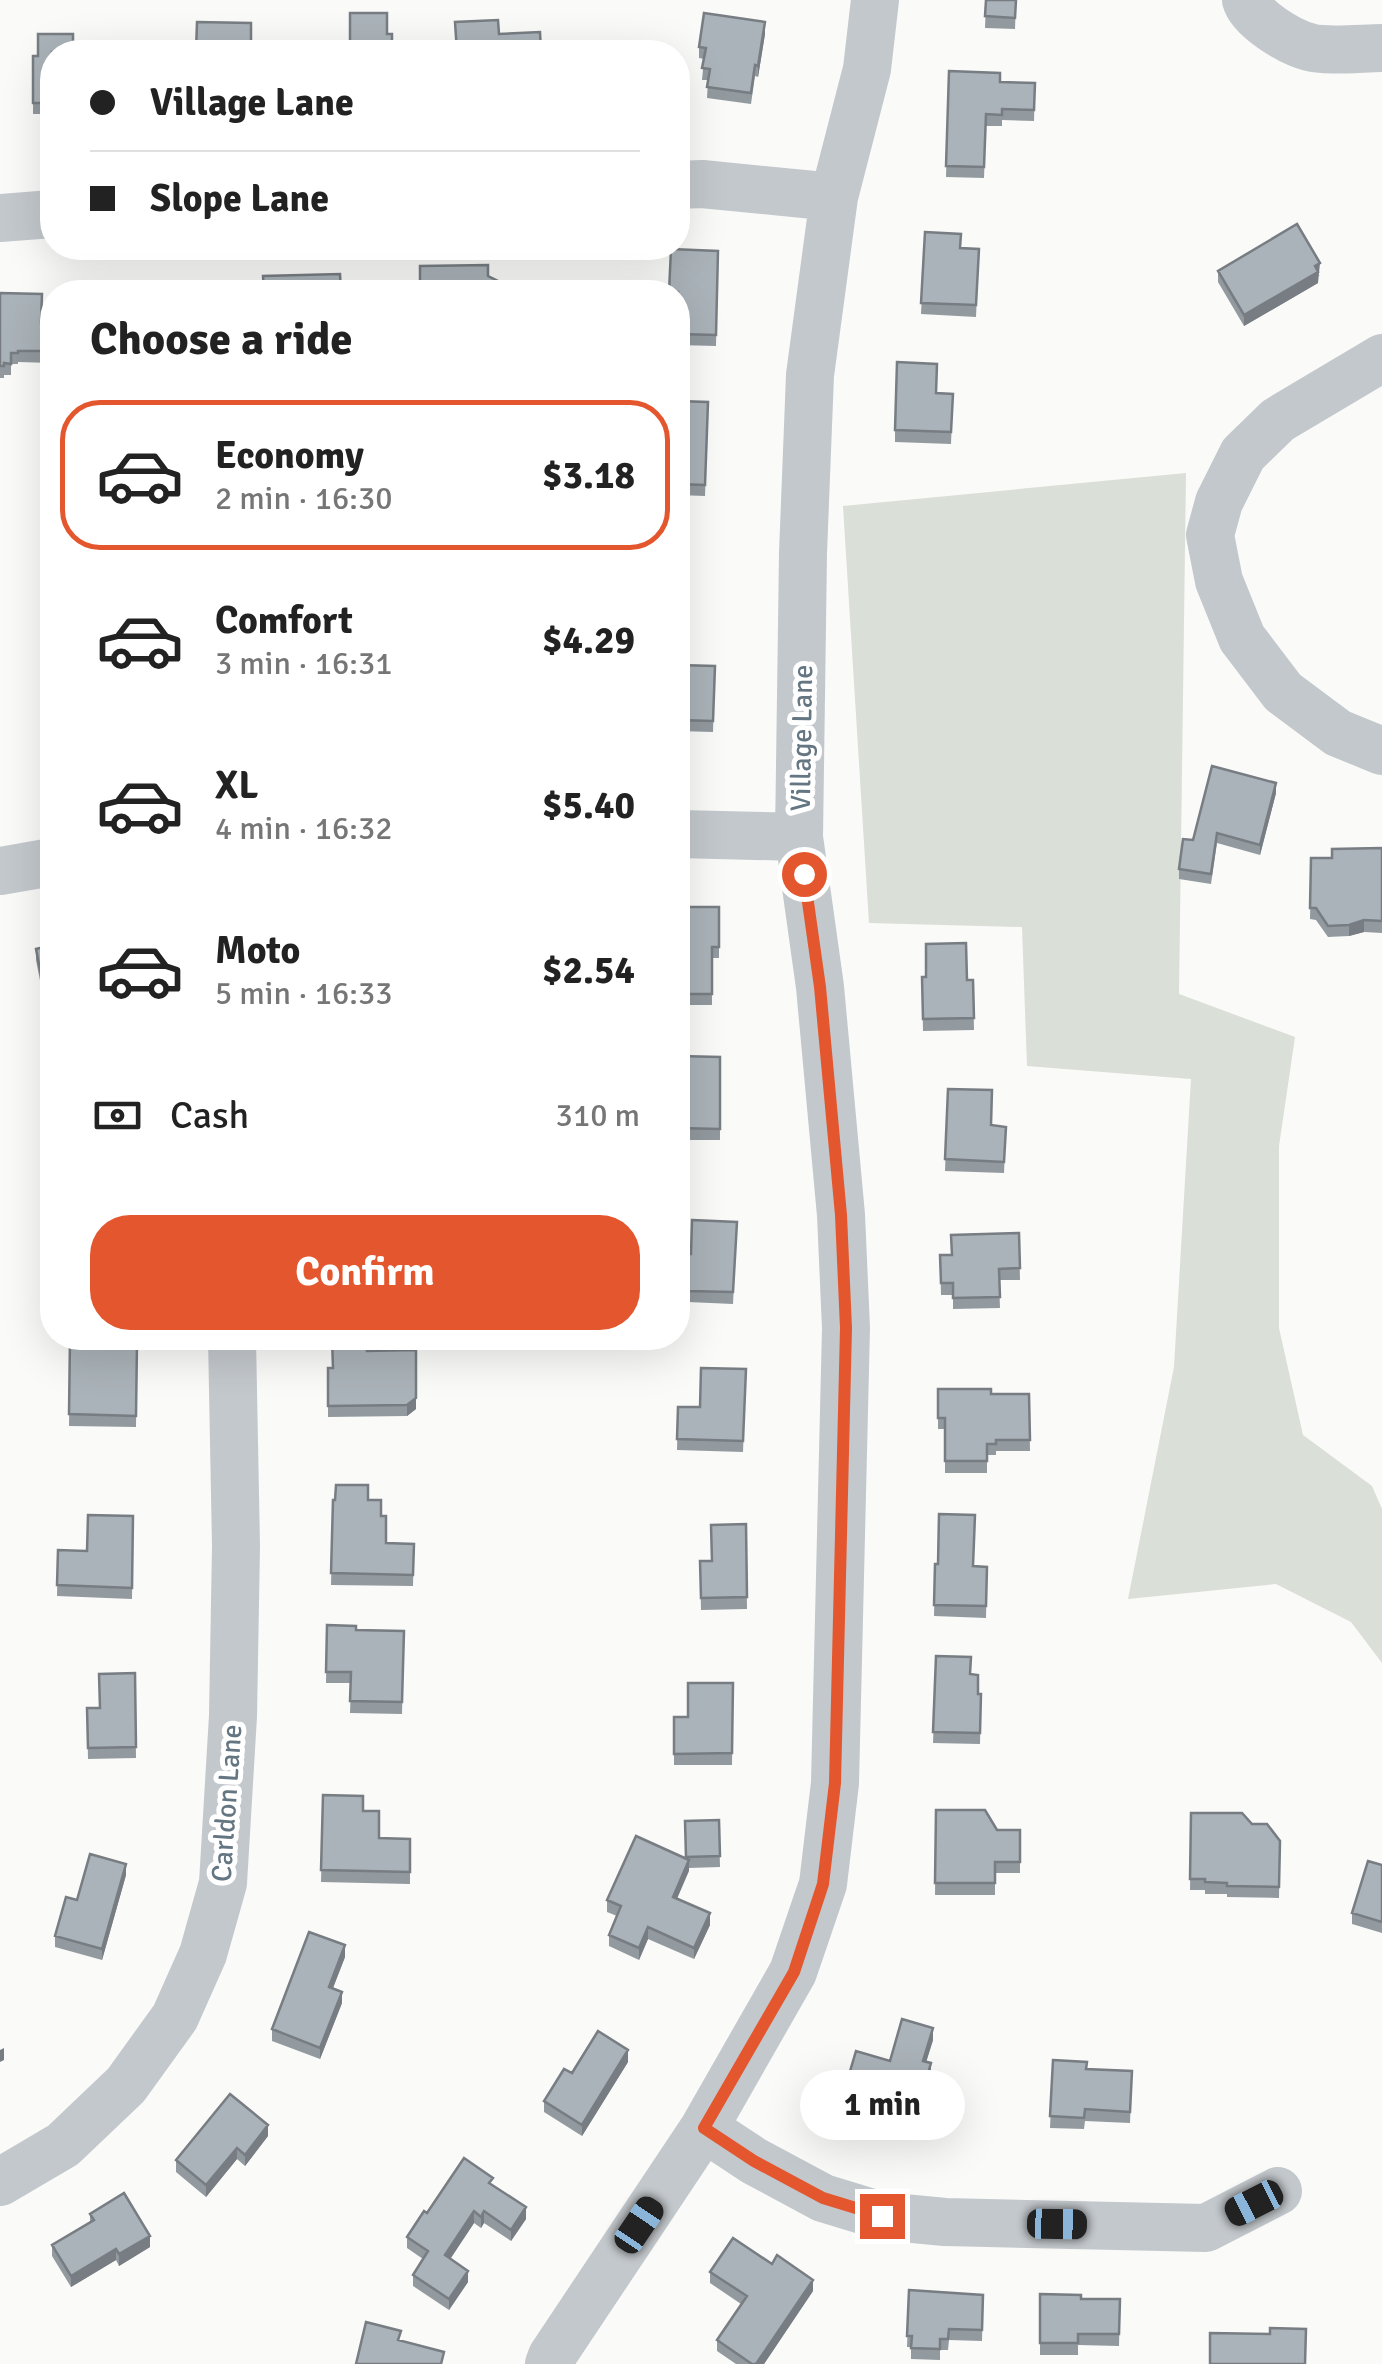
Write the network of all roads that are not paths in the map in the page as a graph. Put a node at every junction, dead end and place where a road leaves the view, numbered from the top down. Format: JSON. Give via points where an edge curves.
{"nodes":[{"id":1,"x":875,"y":0,"type":"edge"},
{"id":2,"x":1246,"y":0,"type":"edge"},
{"id":3,"x":1382,"y":48,"type":"edge"},
{"id":4,"x":690,"y":184,"type":"edge"},
{"id":5,"x":834,"y":197,"type":"junction"},
{"id":6,"x":40,"y":215,"type":"edge"},
{"id":7,"x":0,"y":218,"type":"edge"},
{"id":8,"x":1382,"y":358,"type":"edge"},
{"id":9,"x":1382,"y":752,"type":"edge"},
{"id":10,"x":690,"y":834,"type":"edge"},
{"id":11,"x":799,"y":837,"type":"junction"},
{"id":12,"x":40,"y":864,"type":"edge"},
{"id":13,"x":0,"y":871,"type":"edge"},
{"id":14,"x":232,"y":1350,"type":"edge"},
{"id":15,"x":704,"y":2128,"type":"junction"},
{"id":16,"x":0,"y":2182,"type":"edge"},
{"id":17,"x":1278,"y":2191,"type":"dead end"},
{"id":18,"x":549,"y":2364,"type":"edge"}],
"edges":[{"from":1,"to":5,"type":"street","name":"Village Lane","via":[[866,69]]},
{"from":2,"to":3,"type":"street","via":[[1272,28],[1310,48]]},
{"from":4,"to":5,"type":"street"},
{"from":5,"to":11,"type":"street","name":"Village Lane","via":[[810,374]]},
{"from":6,"to":7,"type":"street"},
{"from":8,"to":9,"type":"street","via":[[1278,420],[1243,454],[1210,535],[1219,581],[1242,638],[1262,665],[1284,692],[1338,733]]},
{"from":10,"to":11,"type":"street"},
{"from":11,"to":15,"type":"street","name":"Village Lane","via":[[820,987],[846,1328],[835,1783],[823,1884],[794,1972]]},
{"from":12,"to":13,"type":"street"},
{"from":14,"to":16,"type":"street","name":"Carldon Lane","via":[[236,1565],[223,1883],[176,2017],[126,2085],[64,2145]]},
{"from":15,"to":17,"type":"street","via":[[823,2198],[882,2216],[1206,2228]]},
{"from":15,"to":18,"type":"street","name":"Village Lane"}]}
